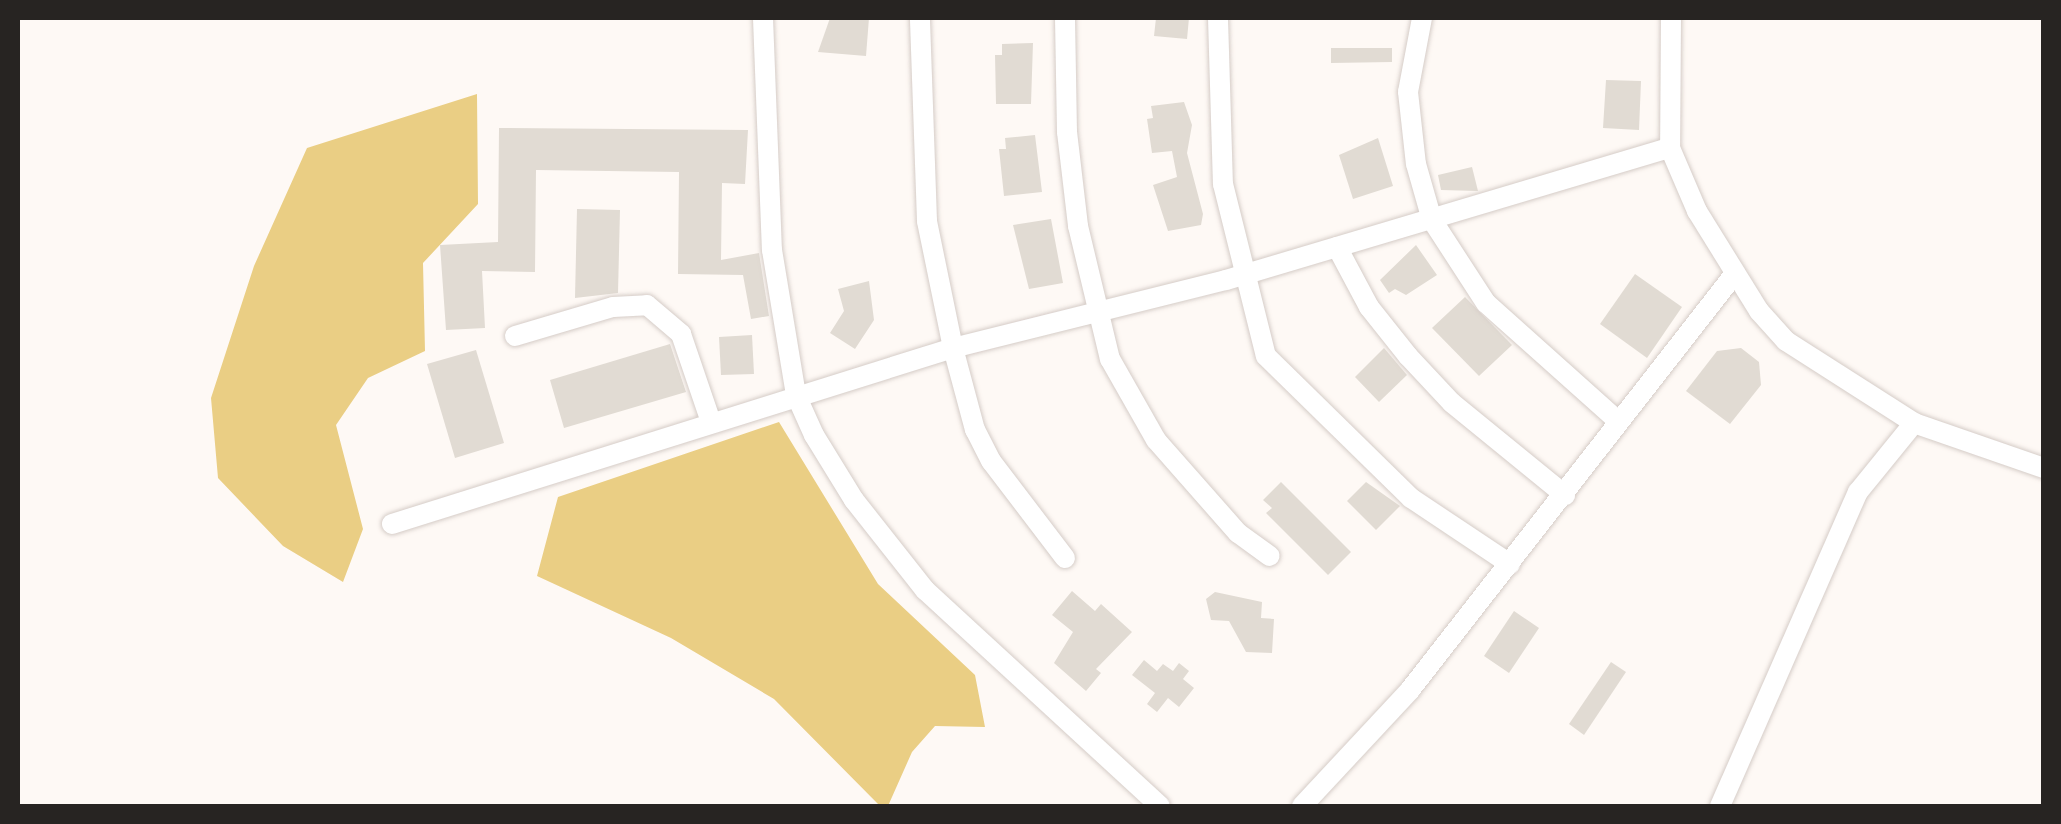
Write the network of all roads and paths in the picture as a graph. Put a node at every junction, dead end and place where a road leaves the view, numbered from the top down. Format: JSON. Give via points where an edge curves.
{"nodes":[{"id":1,"x":763,"y":18,"type":"edge"},
{"id":2,"x":920,"y":18,"type":"edge"},
{"id":3,"x":1064,"y":18,"type":"edge"},
{"id":4,"x":1218,"y":18,"type":"edge"},
{"id":5,"x":1422,"y":18,"type":"edge"},
{"id":6,"x":1671,"y":18,"type":"edge"},
{"id":7,"x":1670,"y":148,"type":"junction"},
{"id":8,"x":1432,"y":220,"type":"junction"},
{"id":9,"x":1337,"y":247,"type":"junction"},
{"id":10,"x":1244,"y":274,"type":"junction"},
{"id":11,"x":1733,"y":276,"type":"junction"},
{"id":12,"x":1098,"y":310,"type":"junction"},
{"id":13,"x":516,"y":336,"type":"dead end"},
{"id":14,"x":953,"y":348,"type":"junction"},
{"id":15,"x":796,"y":395,"type":"junction"},
{"id":16,"x":711,"y":422,"type":"junction"},
{"id":17,"x":1619,"y":422,"type":"junction"},
{"id":18,"x":1914,"y":423,"type":"junction"},
{"id":19,"x":2044,"y":468,"type":"edge"},
{"id":20,"x":1565,"y":494,"type":"junction"},
{"id":21,"x":392,"y":524,"type":"dead end"},
{"id":22,"x":1270,"y":556,"type":"dead end"},
{"id":23,"x":1065,"y":558,"type":"dead end"},
{"id":24,"x":1510,"y":564,"type":"junction"},
{"id":25,"x":1160,"y":806,"type":"edge"},
{"id":26,"x":1302,"y":806,"type":"edge"},
{"id":27,"x":1720,"y":806,"type":"edge"}],
"edges":[{"from":1,"to":15,"type":"street","via":[[772,250]]},
{"from":2,"to":14,"type":"street","via":[[926,221]]},
{"from":3,"to":12,"type":"street","via":[[1069,151]]},
{"from":4,"to":10,"type":"street","via":[[1223,184]]},
{"from":5,"to":8,"type":"street","via":[[1408,92],[1416,164]]},
{"from":6,"to":7,"type":"street"},
{"from":7,"to":8,"type":"street"},
{"from":7,"to":11,"type":"street"},
{"from":8,"to":9,"type":"street"},
{"from":8,"to":17,"type":"street","via":[[1486,303]]},
{"from":9,"to":10,"type":"street"},
{"from":9,"to":20,"type":"street","via":[[1369,307],[1408,356],[1452,403]]},
{"from":10,"to":12,"type":"street"},
{"from":10,"to":24,"type":"street","via":[[1260,340],[1275,367],[1411,498]]},
{"from":11,"to":17,"type":"street"},
{"from":11,"to":18,"type":"street","via":[[1786,342]]},
{"from":12,"to":14,"type":"street"},
{"from":12,"to":22,"type":"street","via":[[1122,387],[1156,440],[1238,533]]},
{"from":13,"to":16,"type":"street","via":[[614,307],[647,305],[681,334]]},
{"from":14,"to":15,"type":"street"},
{"from":14,"to":23,"type":"street","via":[[975,430],[991,460]]},
{"from":15,"to":16,"type":"street"},
{"from":15,"to":25,"type":"street","via":[[854,500],[925,590]]},
{"from":16,"to":21,"type":"street"},
{"from":17,"to":20,"type":"street"},
{"from":18,"to":19,"type":"street"},
{"from":18,"to":27,"type":"street","via":[[1858,492]]},
{"from":20,"to":24,"type":"street"},
{"from":24,"to":26,"type":"street","via":[[1410,690]]}]}
